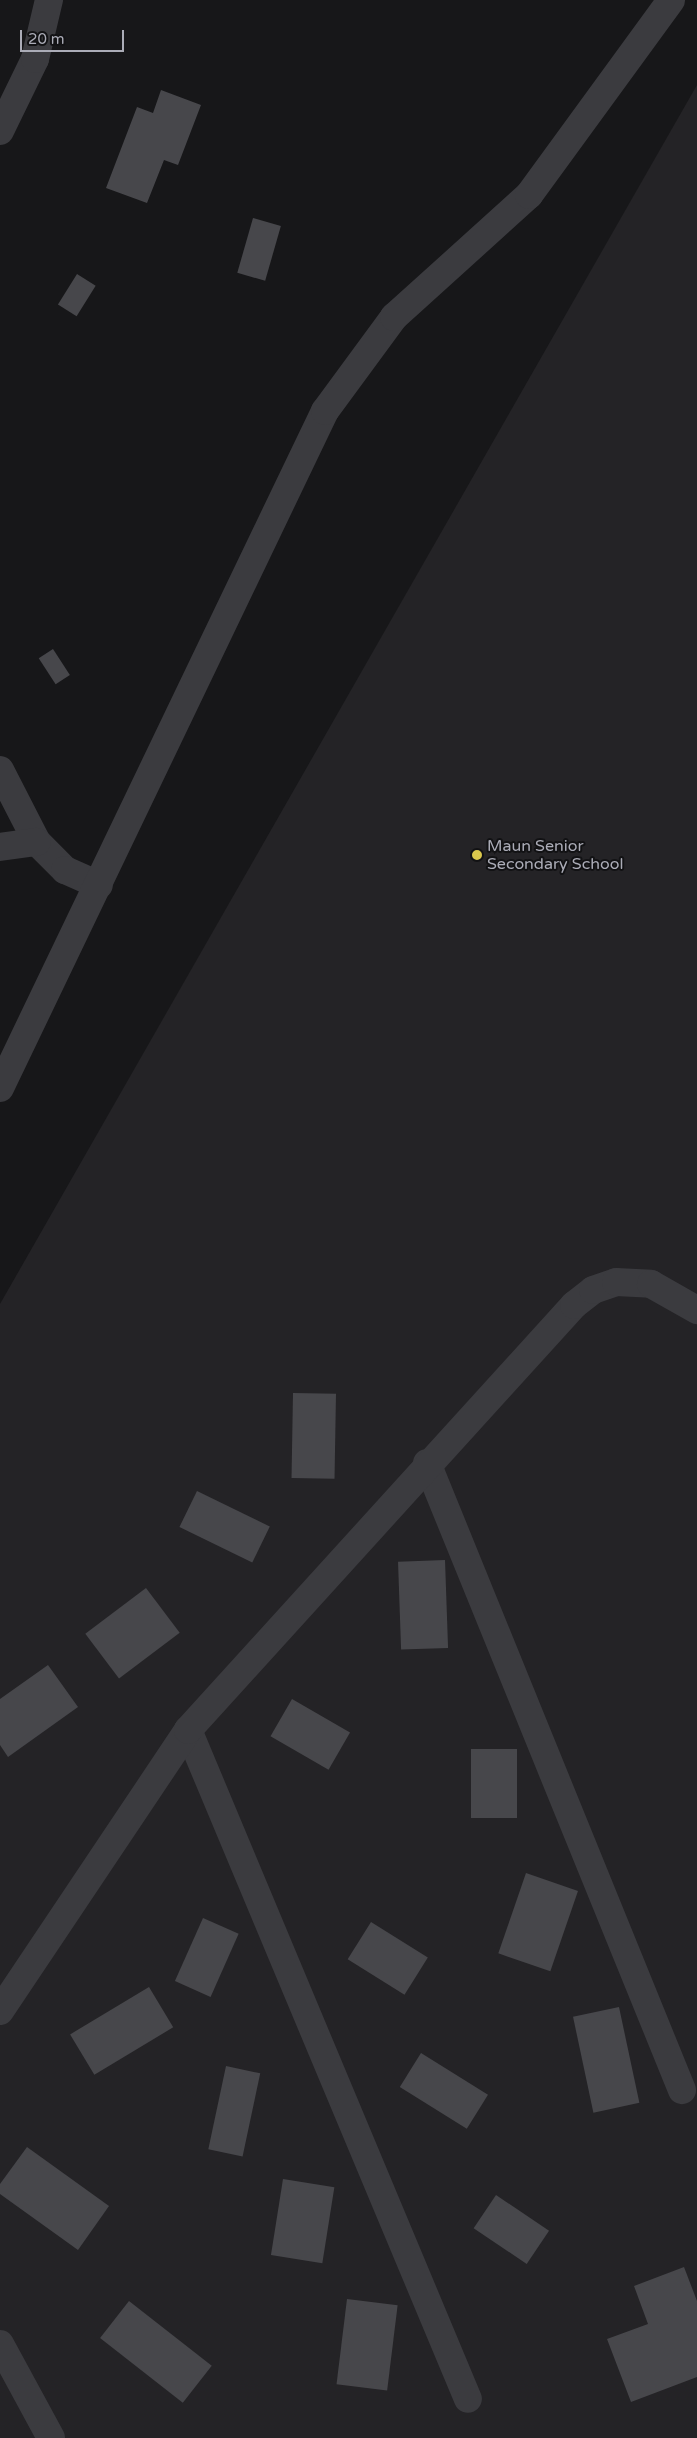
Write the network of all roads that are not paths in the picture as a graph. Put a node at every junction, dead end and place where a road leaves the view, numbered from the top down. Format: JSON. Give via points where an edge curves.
{"nodes":[{"id":1,"x":49,"y":0,"type":"edge"},
{"id":2,"x":671,"y":0,"type":"edge"},
{"id":3,"x":0,"y":131,"type":"edge"},
{"id":4,"x":0,"y":770,"type":"edge"},
{"id":5,"x":37,"y":842,"type":"junction"},
{"id":6,"x":0,"y":847,"type":"edge"},
{"id":7,"x":99,"y":885,"type":"junction"},
{"id":8,"x":0,"y":1088,"type":"edge"},
{"id":9,"x":697,"y":1310,"type":"edge"},
{"id":10,"x":427,"y":1463,"type":"junction"},
{"id":11,"x":188,"y":1730,"type":"junction"},
{"id":12,"x":0,"y":2012,"type":"edge"},
{"id":13,"x":682,"y":2090,"type":"dead end"},
{"id":14,"x":0,"y":2344,"type":"edge"},
{"id":15,"x":468,"y":2399,"type":"dead end"},
{"id":16,"x":51,"y":2438,"type":"edge"}],
"edges":[{"from":1,"to":3,"type":"street","via":[[35,58]]},
{"from":2,"to":7,"type":"street","via":[[529,195],[394,317],[326,411]]},
{"from":4,"to":5,"type":"street"},
{"from":5,"to":6,"type":"street"},
{"from":5,"to":7,"type":"street","via":[[65,870]]},
{"from":7,"to":8,"type":"street"},
{"from":9,"to":10,"type":"street","via":[[652,1284],[616,1282],[593,1290],[512,1369]]},
{"from":10,"to":11,"type":"street"},
{"from":10,"to":13,"type":"street"},
{"from":11,"to":12,"type":"street"},
{"from":11,"to":15,"type":"street"},
{"from":14,"to":16,"type":"street"}]}
